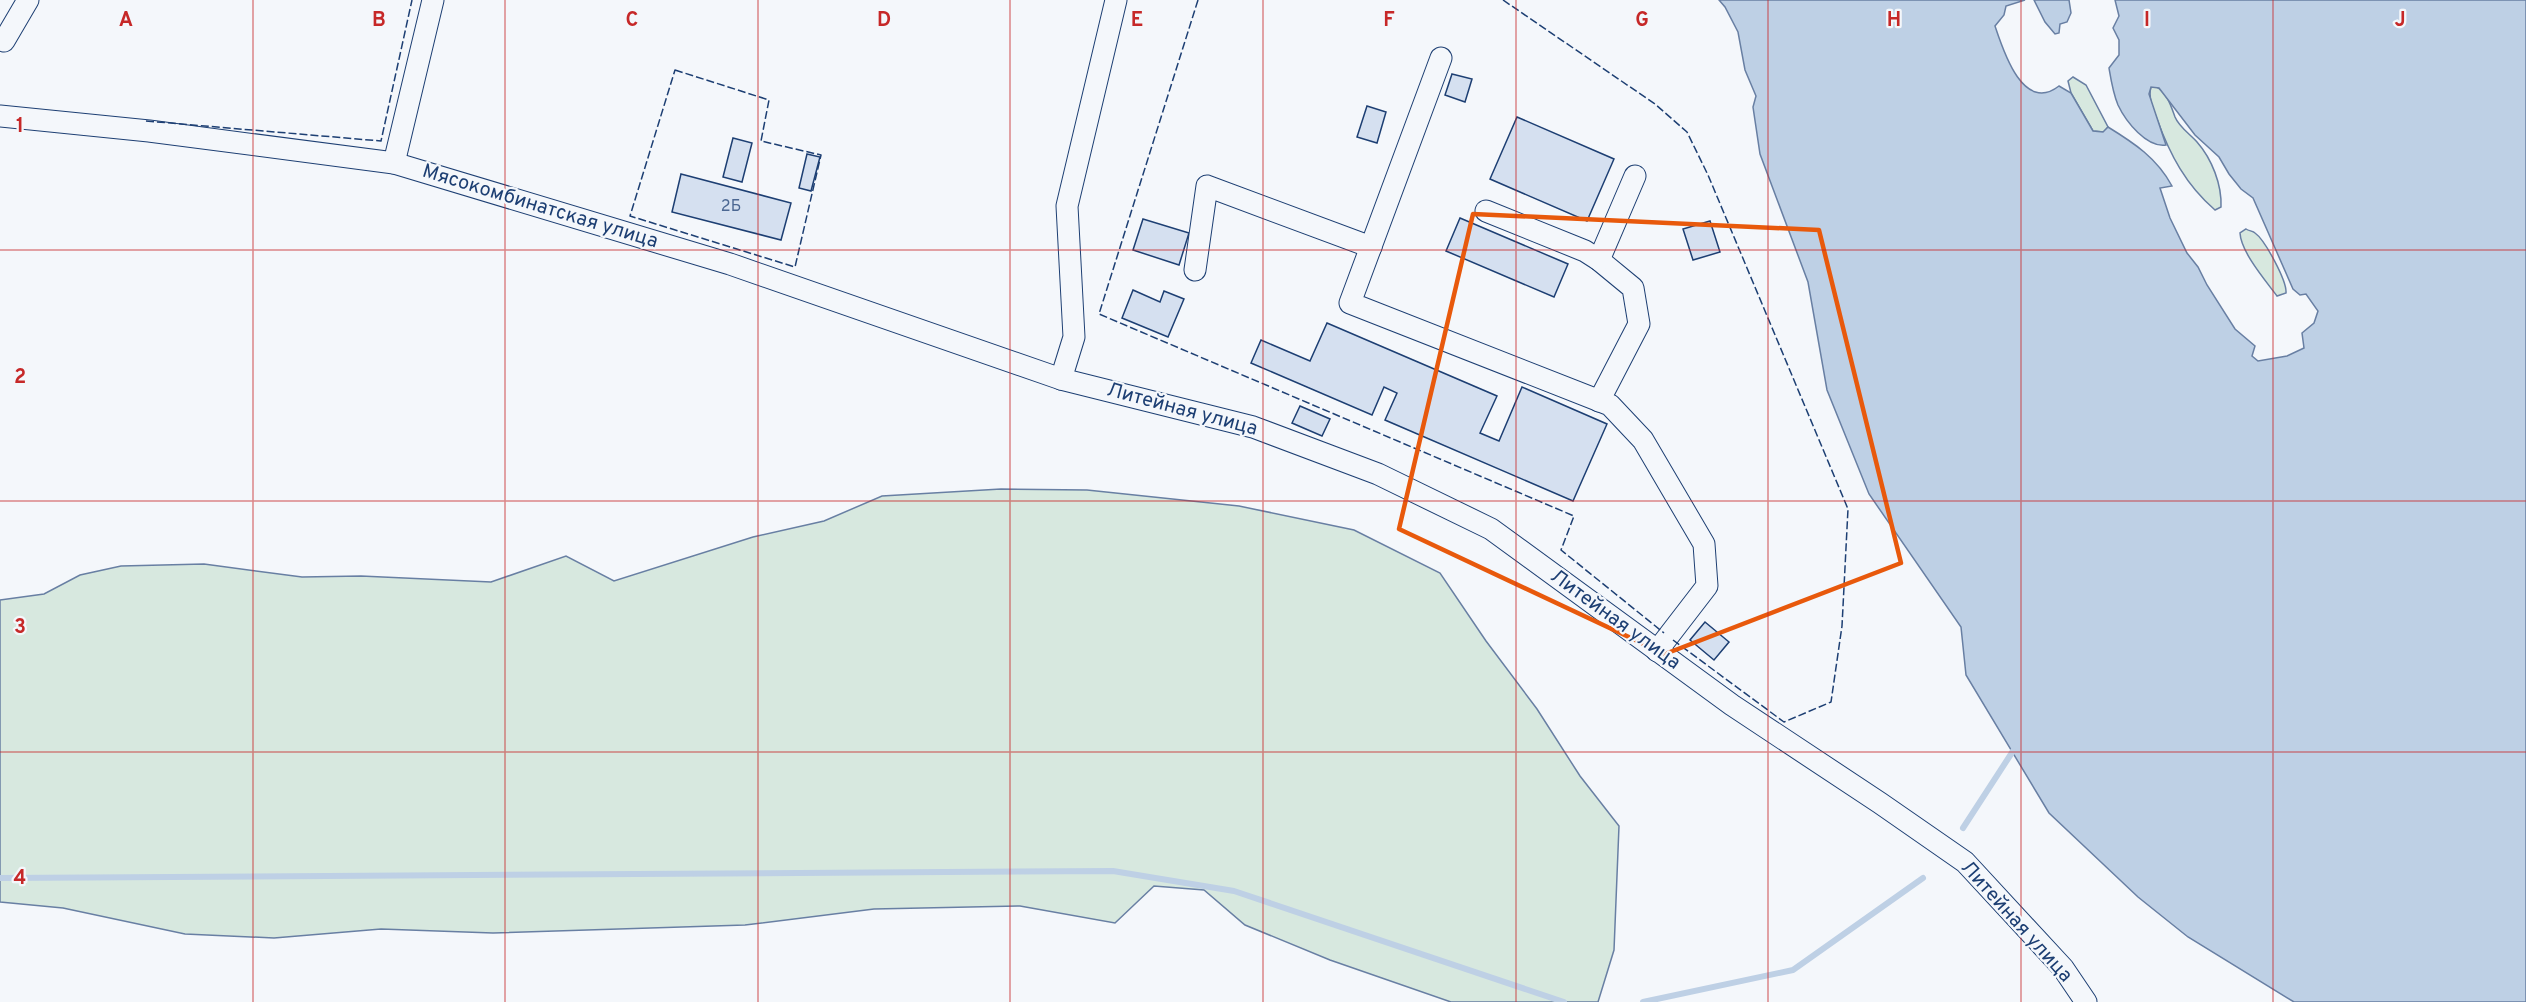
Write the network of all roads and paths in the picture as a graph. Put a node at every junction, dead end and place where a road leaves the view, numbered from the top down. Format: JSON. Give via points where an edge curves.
{"nodes":[{"id":1,"x":28,"y":0,"type":"edge"},
{"id":2,"x":433,"y":0,"type":"edge"},
{"id":3,"x":1116,"y":0,"type":"edge"},
{"id":4,"x":0,"y":40,"type":"edge"},
{"id":5,"x":1441,"y":58,"type":"dead end"},
{"id":6,"x":0,"y":116,"type":"edge"},
{"id":7,"x":394,"y":163,"type":"junction"},
{"id":8,"x":1635,"y":176,"type":"dead end"},
{"id":9,"x":1486,"y":211,"type":"dead end"},
{"id":10,"x":1371,"y":247,"type":"junction"},
{"id":11,"x":1599,"y":260,"type":"junction"},
{"id":12,"x":1195,"y":270,"type":"dead end"},
{"id":13,"x":1061,"y":378,"type":"junction"},
{"id":14,"x":1599,"y":401,"type":"junction"},
{"id":15,"x":1657,"y":651,"type":"junction"},
{"id":16,"x":2086,"y":1002,"type":"edge"}],
"edges":[{"from":1,"to":4,"type":"street","via":[[4,41]]},
{"from":2,"to":7,"type":"street"},
{"from":3,"to":13,"type":"street","via":[[1067,206],[1074,336]]},
{"from":5,"to":10,"type":"street"},
{"from":6,"to":7,"type":"street","name":"Мясокомбинатская улица"},
{"from":7,"to":13,"type":"street","name":"Мясокомбинатская улица","via":[[730,264]]},
{"from":8,"to":11,"type":"street"},
{"from":9,"to":11,"type":"street"},
{"from":10,"to":12,"type":"street","via":[[1207,186]]},
{"from":10,"to":14,"type":"street","via":[[1350,303]]},
{"from":11,"to":14,"type":"street","via":[[1633,288],[1639,324]]},
{"from":13,"to":15,"type":"street","name":"Литейная улица","via":[[1253,427],[1378,474],[1491,529]]},
{"from":14,"to":15,"type":"street","via":[[1610,405],[1643,440],[1704,544],[1707,586]]},
{"from":15,"to":16,"type":"street","name":"Литейная улица","via":[[1965,862],[2063,968]]}]}
